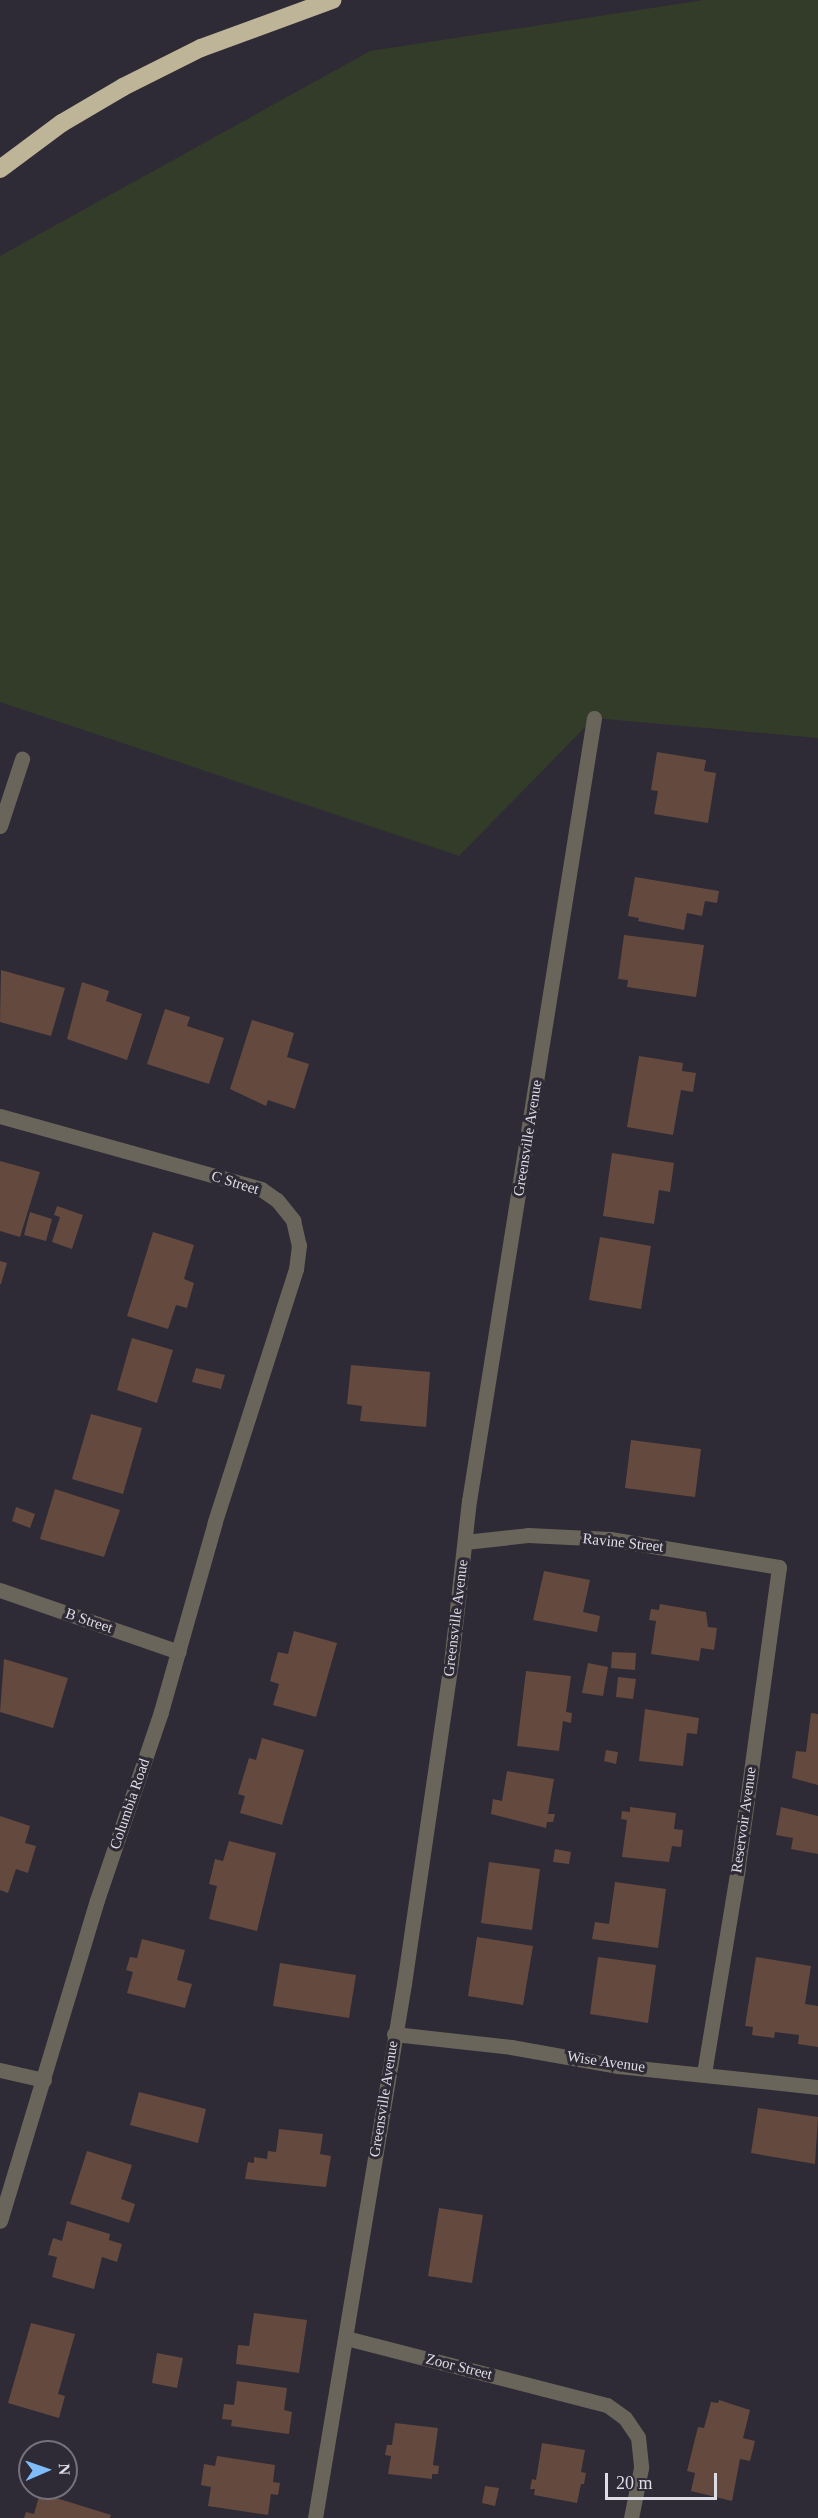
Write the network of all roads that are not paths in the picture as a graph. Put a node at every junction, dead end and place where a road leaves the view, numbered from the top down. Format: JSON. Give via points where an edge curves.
{"nodes":[{"id":1,"x":332,"y":0,"type":"edge"},
{"id":2,"x":0,"y":169,"type":"edge"},
{"id":3,"x":594,"y":718,"type":"dead end"},
{"id":4,"x":22,"y":759,"type":"dead end"},
{"id":5,"x":0,"y":826,"type":"edge"},
{"id":6,"x":0,"y":1116,"type":"edge"},
{"id":7,"x":259,"y":1386,"type":"joint"},
{"id":8,"x":465,"y":1542,"type":"junction"},
{"id":9,"x":779,"y":1567,"type":"joint"},
{"id":10,"x":0,"y":1590,"type":"edge"},
{"id":11,"x":178,"y":1652,"type":"junction"},
{"id":12,"x":394,"y":2034,"type":"junction"},
{"id":13,"x":0,"y":2070,"type":"edge"},
{"id":14,"x":704,"y":2073,"type":"junction"},
{"id":15,"x":44,"y":2080,"type":"junction"},
{"id":16,"x":818,"y":2088,"type":"edge"},
{"id":17,"x":0,"y":2221,"type":"edge"},
{"id":18,"x":346,"y":2338,"type":"junction"},
{"id":19,"x":315,"y":2518,"type":"edge"},
{"id":20,"x":631,"y":2518,"type":"edge"}],
"edges":[{"from":1,"to":2,"type":"highway","via":[[201,48],[123,87],[62,123]]},
{"from":3,"to":8,"type":"street","name":"Greensville Avenue"},
{"from":4,"to":5,"type":"street"},
{"from":6,"to":7,"type":"street","name":"C Street","via":[[261,1189],[278,1200],[293,1220],[299,1245],[296,1269]]},
{"from":7,"to":11,"type":"street","name":"Columbia Road"},
{"from":8,"to":9,"type":"street","name":"Ravine Street","via":[[528,1536],[610,1539]]},
{"from":8,"to":12,"type":"street","name":"Greensville Avenue","via":[[451,1662]]},
{"from":9,"to":14,"type":"street","name":"Reservoir Avenue","via":[[738,1868]]},
{"from":10,"to":11,"type":"street","name":"B Street"},
{"from":11,"to":15,"type":"street","name":"Columbia Road","via":[[97,1899]]},
{"from":12,"to":14,"type":"street","name":"Wise Avenue","via":[[618,2066]]},
{"from":12,"to":18,"type":"street","name":"Greensville Avenue"},
{"from":13,"to":15,"type":"street"},
{"from":14,"to":16,"type":"street","name":"Wise Avenue"},
{"from":15,"to":17,"type":"street","name":"Columbia Road"},
{"from":18,"to":19,"type":"street","name":"Greensville Avenue"},
{"from":18,"to":20,"type":"street","name":"Zoor Street","via":[[607,2405],[625,2418],[638,2437],[641,2468]]}]}
